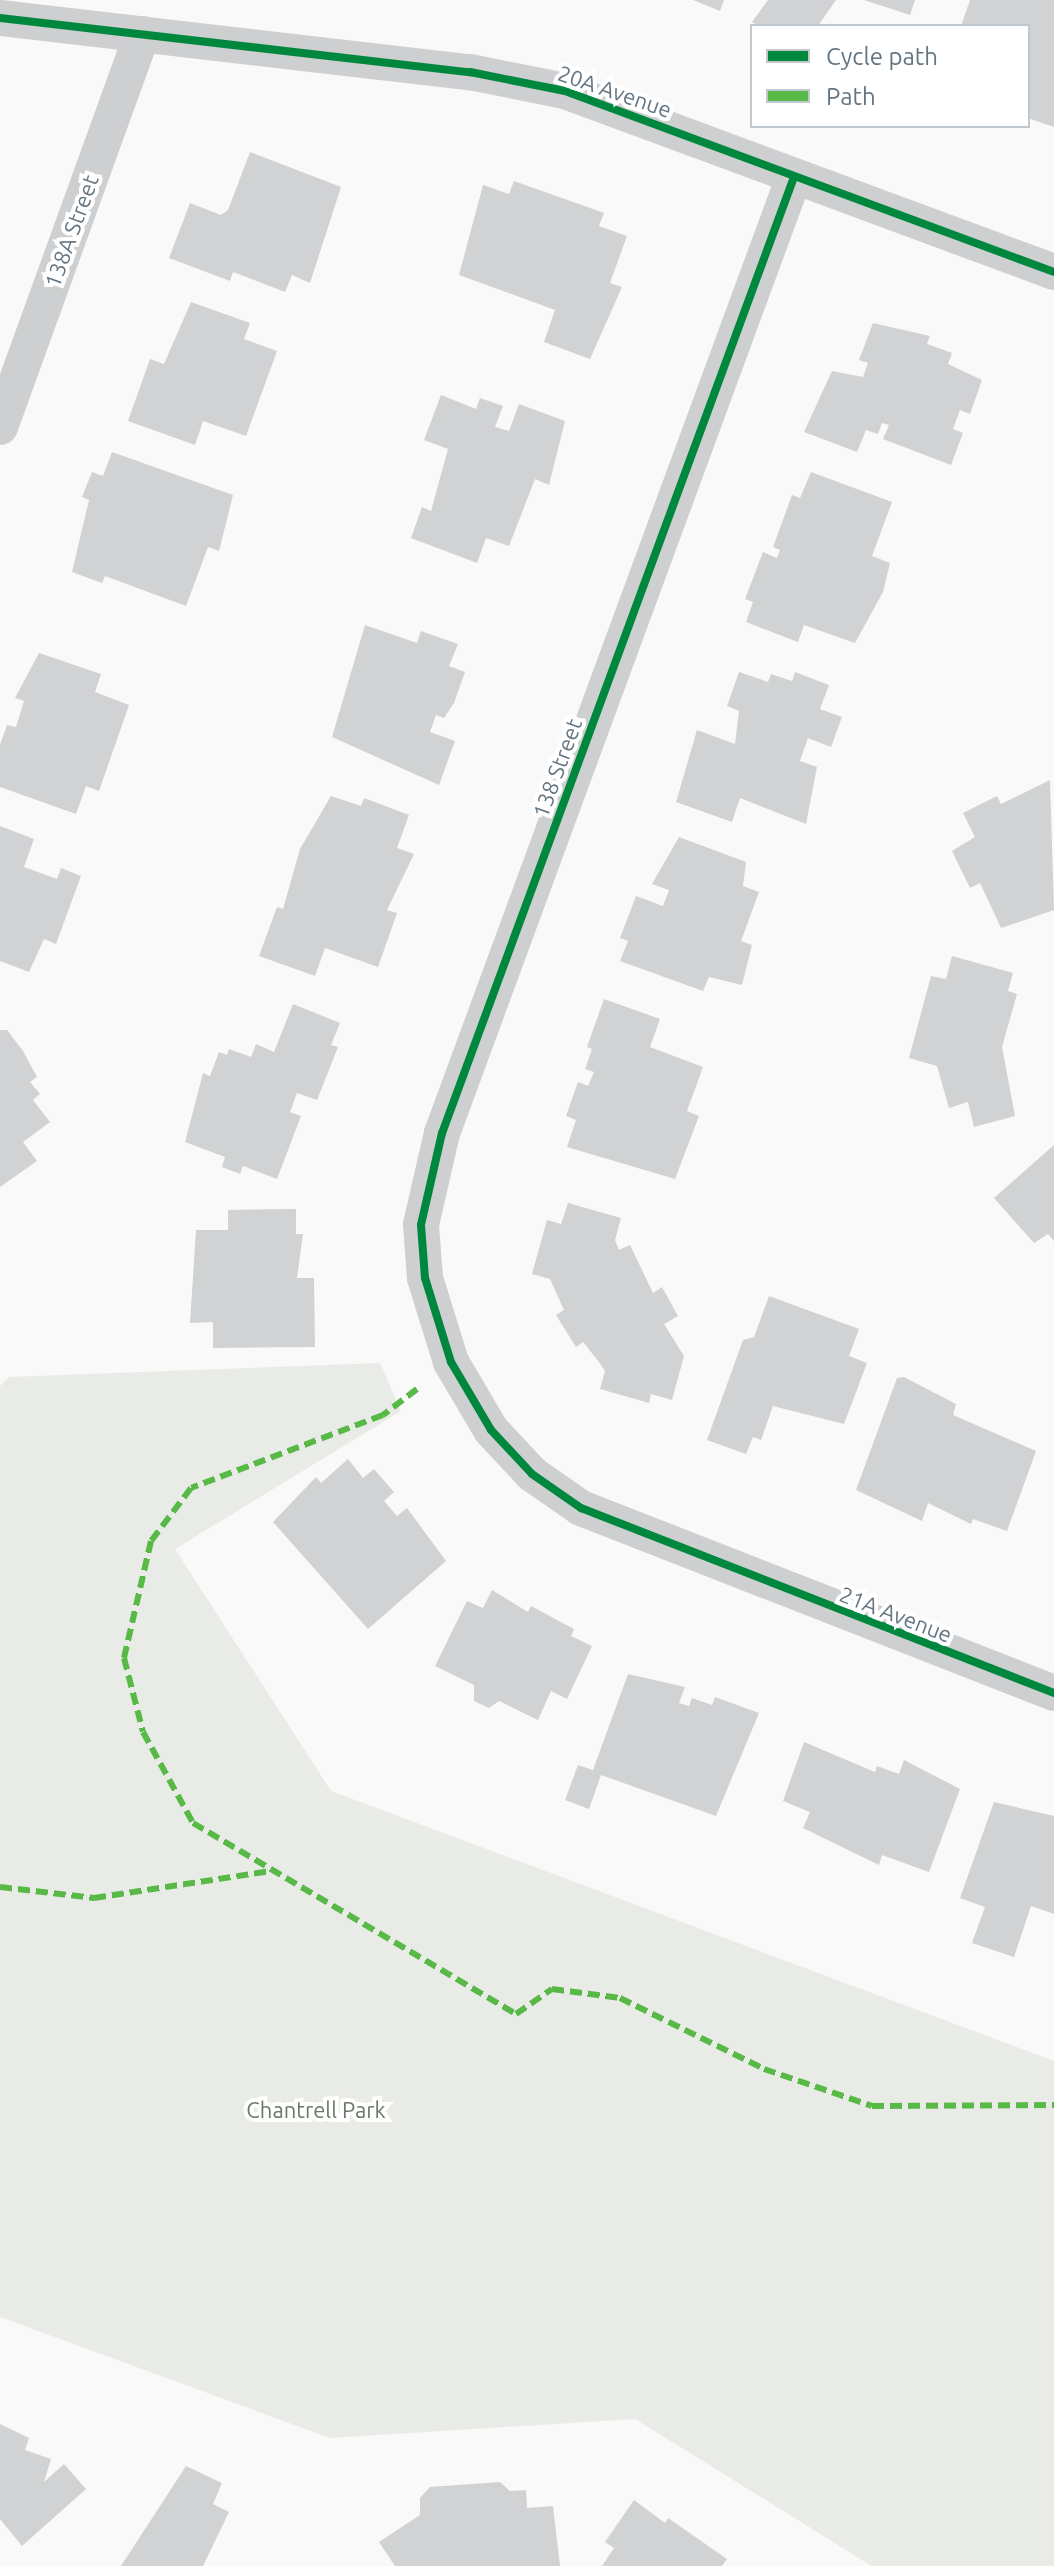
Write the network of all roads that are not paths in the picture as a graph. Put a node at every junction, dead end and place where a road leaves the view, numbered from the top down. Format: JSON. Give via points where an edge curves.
{"nodes":[{"id":1,"x":0,"y":18,"type":"edge"},
{"id":2,"x":142,"y":34,"type":"junction"},
{"id":3,"x":794,"y":177,"type":"junction"},
{"id":4,"x":1054,"y":272,"type":"edge"},
{"id":5,"x":0,"y":427,"type":"edge"},
{"id":6,"x":459,"y":1380,"type":"joint"},
{"id":7,"x":1054,"y":1693,"type":"edge"}],
"edges":[{"from":1,"to":2,"type":"street","name":"20A Avenue"},
{"from":2,"to":3,"type":"street","name":"20A Avenue","via":[[518,80],[612,106]]},
{"from":2,"to":5,"type":"street","name":"138A Street"},
{"from":3,"to":4,"type":"street","name":"20A Avenue"},
{"from":3,"to":6,"type":"street","name":"138 Street","via":[[442,1133],[421,1225],[437,1330]]},
{"from":6,"to":7,"type":"street","name":"21A Avenue","via":[[491,1430],[532,1474],[581,1508]]}]}
